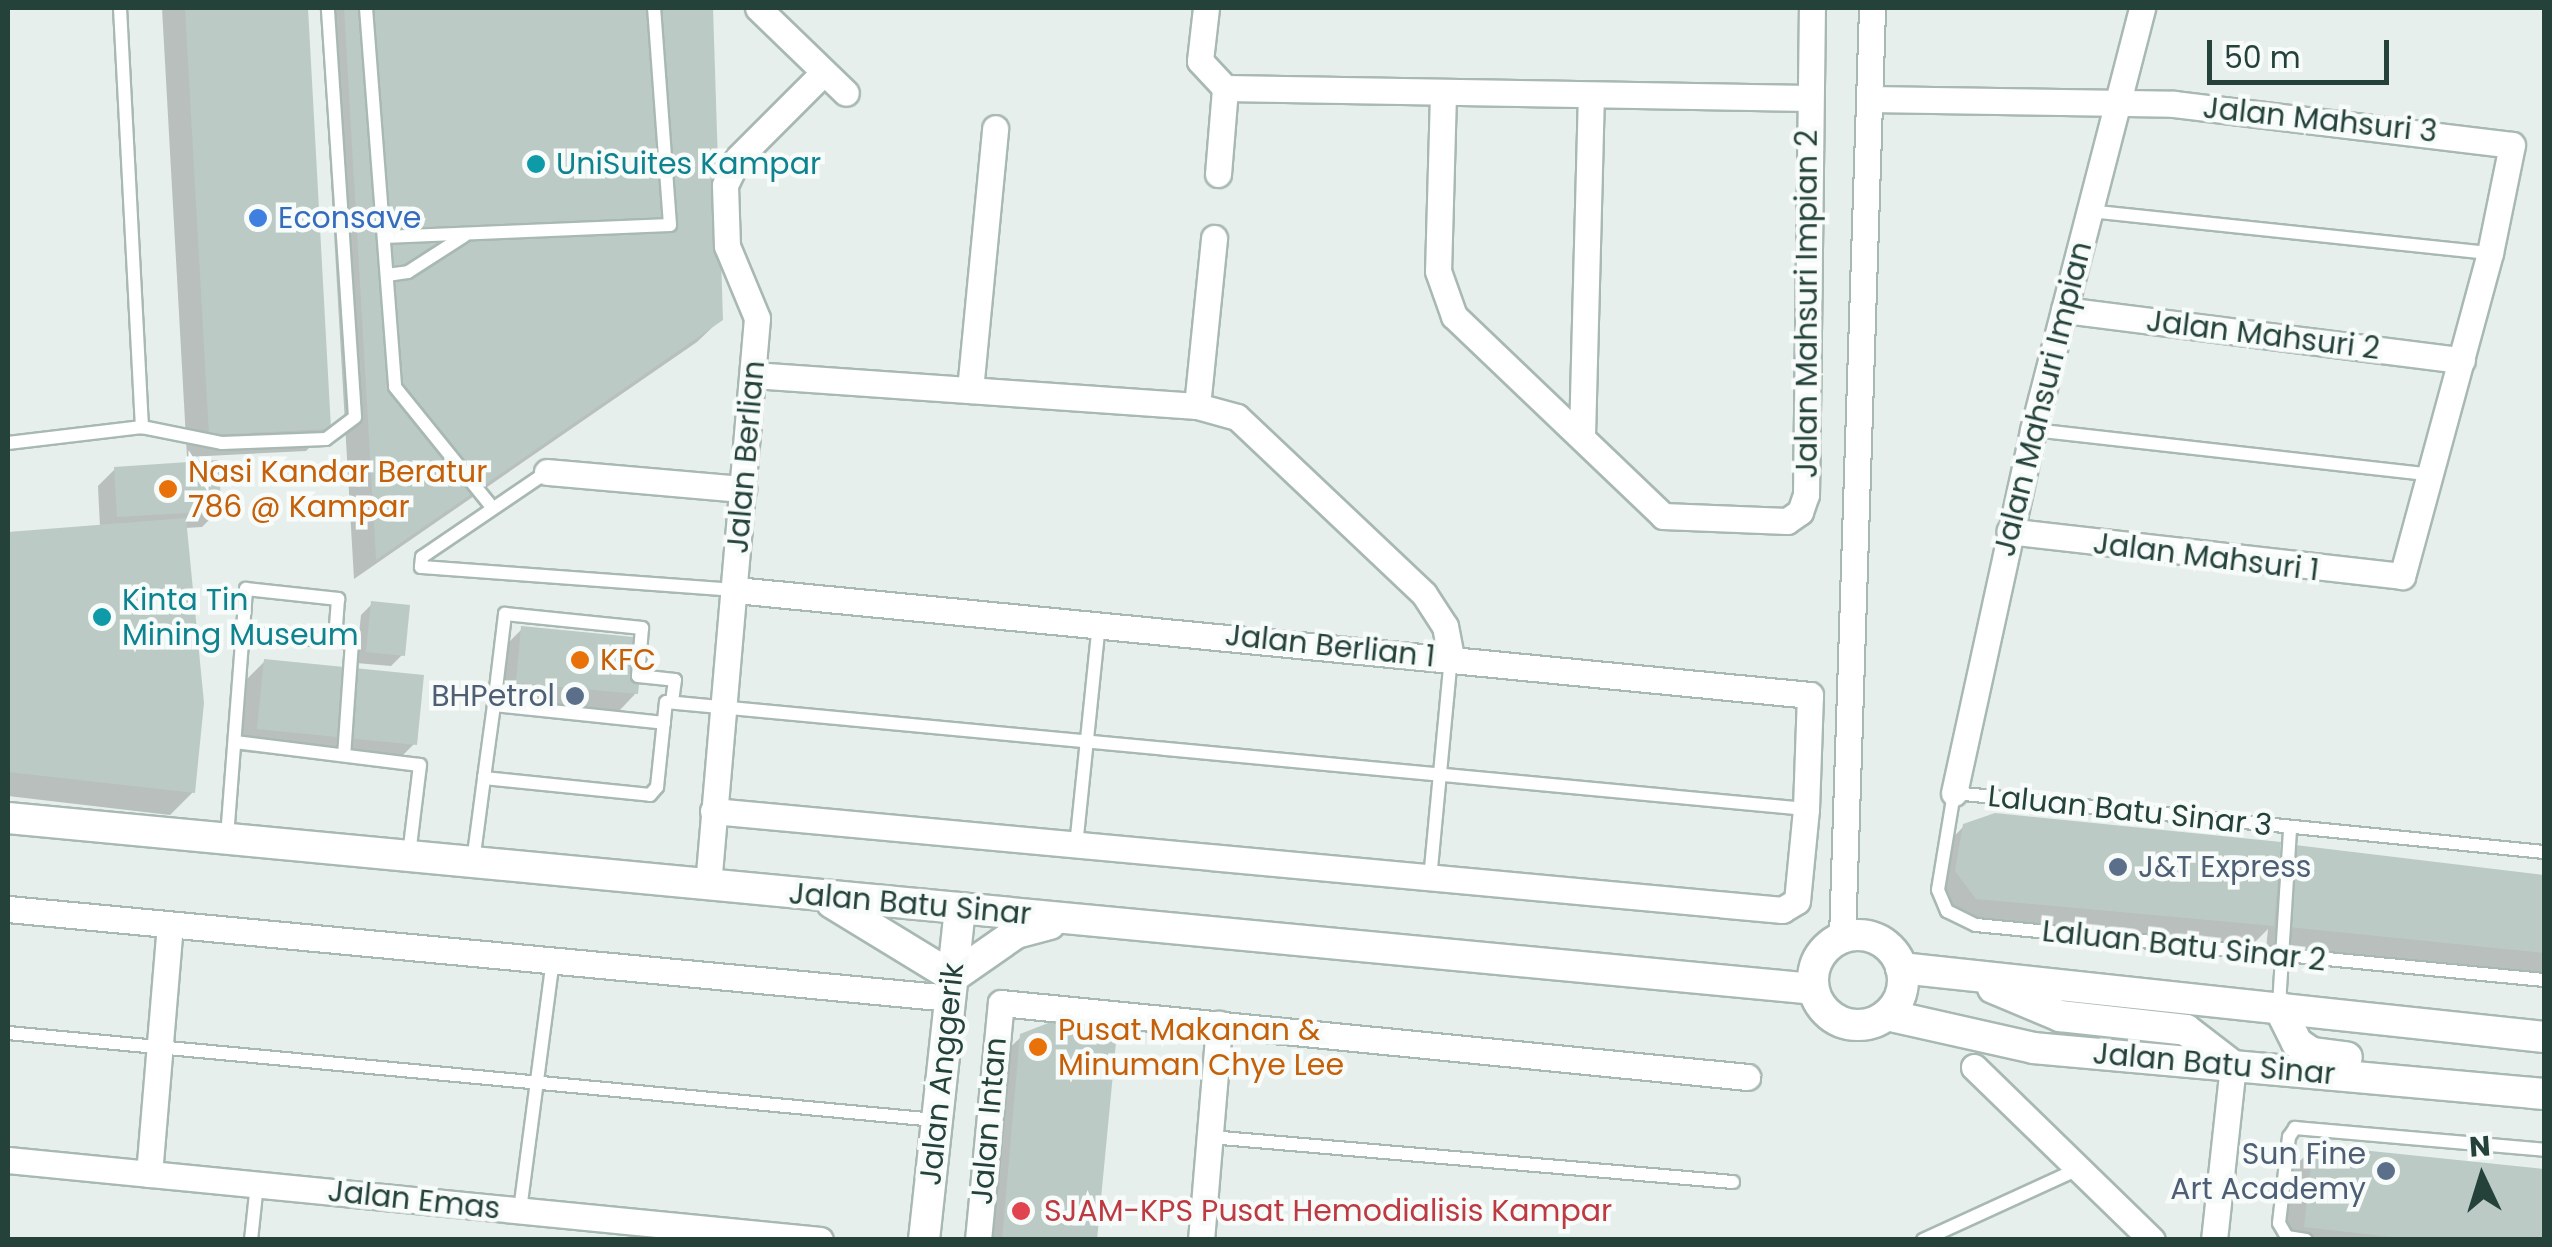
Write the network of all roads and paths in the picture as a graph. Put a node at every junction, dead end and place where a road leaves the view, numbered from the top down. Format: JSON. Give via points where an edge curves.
{"nodes":[{"id":1,"x":120,"y":8,"type":"edge"},
{"id":2,"x":328,"y":8,"type":"edge"},
{"id":3,"x":366,"y":8,"type":"edge"},
{"id":4,"x":654,"y":8,"type":"edge"},
{"id":5,"x":758,"y":8,"type":"edge"},
{"id":6,"x":1206,"y":8,"type":"edge"},
{"id":7,"x":1812,"y":8,"type":"edge"},
{"id":8,"x":1872,"y":8,"type":"edge"},
{"id":9,"x":2142,"y":8,"type":"edge"},
{"id":10,"x":824,"y":73,"type":"junction"},
{"id":11,"x":1225,"y":88,"type":"junction"},
{"id":12,"x":846,"y":93,"type":"dead end"},
{"id":13,"x":1443,"y":94,"type":"junction"},
{"id":14,"x":1591,"y":96,"type":"junction"},
{"id":15,"x":1809,"y":98,"type":"junction"},
{"id":16,"x":1869,"y":99,"type":"junction"},
{"id":17,"x":2115,"y":105,"type":"junction"},
{"id":18,"x":995,"y":128,"type":"dead end"},
{"id":19,"x":1218,"y":174,"type":"dead end"},
{"id":20,"x":2089,"y":211,"type":"junction"},
{"id":21,"x":467,"y":234,"type":"junction"},
{"id":22,"x":384,"y":237,"type":"junction"},
{"id":23,"x":1214,"y":238,"type":"dead end"},
{"id":24,"x":2490,"y":253,"type":"junction"},
{"id":25,"x":387,"y":276,"type":"junction"},
{"id":26,"x":2064,"y":310,"type":"junction"},
{"id":27,"x":2462,"y":360,"type":"junction"},
{"id":28,"x":753,"y":375,"type":"junction"},
{"id":29,"x":970,"y":390,"type":"junction"},
{"id":30,"x":1197,"y":406,"type":"junction"},
{"id":31,"x":142,"y":427,"type":"junction"},
{"id":32,"x":2033,"y":430,"type":"junction"},
{"id":33,"x":1582,"y":436,"type":"junction"},
{"id":34,"x":8,"y":444,"type":"edge"},
{"id":35,"x":547,"y":472,"type":"joint"},
{"id":36,"x":2433,"y":475,"type":"junction"},
{"id":37,"x":743,"y":489,"type":"junction"},
{"id":38,"x":491,"y":506,"type":"junction"},
{"id":39,"x":2010,"y":532,"type":"junction"},
{"id":40,"x":736,"y":590,"type":"junction"},
{"id":41,"x":1099,"y":622,"type":"junction"},
{"id":42,"x":243,"y":633,"type":"junction"},
{"id":43,"x":335,"y":640,"type":"junction"},
{"id":44,"x":1451,"y":658,"type":"junction"},
{"id":45,"x":672,"y":702,"type":"junction"},
{"id":46,"x":494,"y":705,"type":"junction"},
{"id":47,"x":723,"y":706,"type":"junction"},
{"id":48,"x":664,"y":723,"type":"junction"},
{"id":49,"x":234,"y":742,"type":"junction"},
{"id":50,"x":1087,"y":742,"type":"junction"},
{"id":51,"x":344,"y":755,"type":"junction"},
{"id":52,"x":1439,"y":772,"type":"junction"},
{"id":53,"x":484,"y":778,"type":"junction"},
{"id":54,"x":1954,"y":793,"type":"junction"},
{"id":55,"x":1806,"y":809,"type":"junction"},
{"id":56,"x":714,"y":811,"type":"junction"},
{"id":57,"x":8,"y":818,"type":"edge"},
{"id":58,"x":2290,"y":828,"type":"junction"},
{"id":59,"x":227,"y":839,"type":"junction"},
{"id":60,"x":1076,"y":846,"type":"junction"},
{"id":61,"x":2544,"y":852,"type":"edge"},
{"id":62,"x":409,"y":856,"type":"junction"},
{"id":63,"x":473,"y":862,"type":"junction"},
{"id":64,"x":1430,"y":879,"type":"junction"},
{"id":65,"x":708,"y":885,"type":"junction"},
{"id":66,"x":817,"y":895,"type":"junction"},
{"id":67,"x":960,"y":908,"type":"junction"},
{"id":68,"x":8,"y":909,"type":"edge"},
{"id":69,"x":1069,"y":919,"type":"junction"},
{"id":70,"x":170,"y":925,"type":"junction"},
{"id":71,"x":1842,"y":938,"type":"junction"},
{"id":72,"x":2280,"y":956,"type":"junction"},
{"id":73,"x":552,"y":960,"type":"junction"},
{"id":74,"x":1901,"y":968,"type":"junction"},
{"id":75,"x":1962,"y":975,"type":"junction"},
{"id":76,"x":2544,"y":980,"type":"edge"},
{"id":77,"x":952,"y":987,"type":"junction"},
{"id":78,"x":1813,"y":989,"type":"junction"},
{"id":79,"x":2279,"y":1007,"type":"junction"},
{"id":80,"x":1887,"y":1015,"type":"junction"},
{"id":81,"x":1219,"y":1024,"type":"junction"},
{"id":82,"x":8,"y":1033,"type":"edge"},
{"id":83,"x":2544,"y":1038,"type":"edge"},
{"id":84,"x":160,"y":1047,"type":"junction"},
{"id":85,"x":2233,"y":1066,"type":"junction"},
{"id":86,"x":1974,"y":1067,"type":"dead end"},
{"id":87,"x":1747,"y":1077,"type":"dead end"},
{"id":88,"x":536,"y":1082,"type":"junction"},
{"id":89,"x":2530,"y":1093,"type":"edge"},
{"id":90,"x":937,"y":1120,"type":"junction"},
{"id":91,"x":1210,"y":1137,"type":"junction"},
{"id":92,"x":2544,"y":1150,"type":"edge"},
{"id":93,"x":8,"y":1160,"type":"edge"},
{"id":94,"x":2083,"y":1167,"type":"junction"},
{"id":95,"x":149,"y":1174,"type":"junction"},
{"id":96,"x":1733,"y":1182,"type":"dead end"},
{"id":97,"x":256,"y":1184,"type":"junction"},
{"id":98,"x":520,"y":1210,"type":"junction"},
{"id":99,"x":682,"y":1233,"type":"edge"},
{"id":100,"x":2219,"y":1236,"type":"edge"},
{"id":101,"x":805,"y":1239,"type":"edge"},
{"id":102,"x":251,"y":1240,"type":"edge"},
{"id":103,"x":924,"y":1240,"type":"edge"},
{"id":104,"x":978,"y":1240,"type":"edge"},
{"id":105,"x":1201,"y":1240,"type":"edge"},
{"id":106,"x":1923,"y":1240,"type":"edge"},
{"id":107,"x":2152,"y":1240,"type":"edge"},
{"id":108,"x":2306,"y":1240,"type":"edge"}],
"edges":[{"from":1,"to":31,"type":"lane"},
{"from":2,"to":31,"type":"lane","via":[[355,417],[326,440],[222,443]]},
{"from":3,"to":22,"type":"lane"},
{"from":4,"to":21,"type":"lane","via":[[670,225]]},
{"from":5,"to":10,"type":"street"},
{"from":6,"to":11,"type":"street","via":[[1200,60]]},
{"from":7,"to":15,"type":"street","name":"Jalan Mahsuri Impian 2"},
{"from":8,"to":16,"type":"street"},
{"from":9,"to":17,"type":"street","name":"Jalan Mahsuri Impian"},
{"from":10,"to":12,"type":"street"},
{"from":10,"to":28,"type":"street","name":"Jalan Berlian","via":[[738,158],[725,185],[727,246],[757,318]]},
{"from":11,"to":13,"type":"street"},
{"from":11,"to":19,"type":"street"},
{"from":13,"to":14,"type":"street"},
{"from":13,"to":33,"type":"street","name":"Jalan Mahsuri Impian 2","via":[[1438,271],[1444,299],[1454,316]]},
{"from":14,"to":15,"type":"street"},
{"from":14,"to":33,"type":"street"},
{"from":15,"to":33,"type":"street","name":"Jalan Mahsuri Impian 2","via":[[1800,512],[1788,522],[1662,516]]},
{"from":16,"to":17,"type":"street","name":"Jalan Mahsuri 3"},
{"from":16,"to":71,"type":"street"},
{"from":17,"to":20,"type":"street","name":"Jalan Mahsuri Impian"},
{"from":17,"to":24,"type":"street","name":"Jalan Mahsuri 3","via":[[2174,104],[2502,141],[2512,145],[2513,156]]},
{"from":18,"to":29,"type":"street"},
{"from":20,"to":24,"type":"lane"},
{"from":20,"to":26,"type":"street","name":"Jalan Mahsuri Impian"},
{"from":21,"to":22,"type":"lane"},
{"from":21,"to":25,"type":"lane","via":[[408,272]]},
{"from":22,"to":25,"type":"lane"},
{"from":23,"to":30,"type":"street"},
{"from":24,"to":27,"type":"street"},
{"from":25,"to":38,"type":"lane","via":[[395,387]]},
{"from":26,"to":27,"type":"street","name":"Jalan Mahsuri 2"},
{"from":26,"to":32,"type":"street","name":"Jalan Mahsuri Impian"},
{"from":27,"to":36,"type":"street"},
{"from":28,"to":29,"type":"street"},
{"from":28,"to":37,"type":"street","name":"Jalan Berlian"},
{"from":29,"to":30,"type":"street"},
{"from":30,"to":44,"type":"street","via":[[1237,417],[1424,594],[1445,626]]},
{"from":31,"to":34,"type":"lane"},
{"from":32,"to":36,"type":"lane"},
{"from":32,"to":39,"type":"street","name":"Jalan Mahsuri Impian"},
{"from":35,"to":37,"type":"street"},
{"from":35,"to":38,"type":"lane"},
{"from":36,"to":39,"type":"street","name":"Jalan Mahsuri 1","via":[[2402,576]]},
{"from":37,"to":40,"type":"street","name":"Jalan Berlian"},
{"from":38,"to":40,"type":"lane","via":[[422,557],[420,567]]},
{"from":39,"to":54,"type":"street","name":"Jalan Mahsuri Impian"},
{"from":40,"to":41,"type":"street","name":"Jalan Berlian 1"},
{"from":40,"to":47,"type":"street","name":"Jalan Berlian"},
{"from":41,"to":44,"type":"street","name":"Jalan Berlian 1"},
{"from":41,"to":50,"type":"lane"},
{"from":42,"to":43,"type":"lane"},
{"from":42,"to":43,"type":"lane","via":[[246,590],[338,599]]},
{"from":42,"to":49,"type":"lane"},
{"from":43,"to":51,"type":"lane","via":[[352,642]]},
{"from":44,"to":52,"type":"lane"},
{"from":44,"to":55,"type":"street","name":"Jalan Berlian 1","via":[[1810,696]]},
{"from":45,"to":46,"type":"lane","via":[[674,680],[638,676],[642,628],[505,614]]},
{"from":45,"to":47,"type":"lane"},
{"from":45,"to":48,"type":"lane","via":[[666,702]]},
{"from":46,"to":48,"type":"lane"},
{"from":46,"to":53,"type":"lane"},
{"from":47,"to":50,"type":"lane"},
{"from":47,"to":56,"type":"street","name":"Jalan Berlian"},
{"from":48,"to":53,"type":"lane","via":[[657,786],[650,795]]},
{"from":49,"to":51,"type":"lane"},
{"from":49,"to":59,"type":"lane"},
{"from":50,"to":52,"type":"lane"},
{"from":50,"to":60,"type":"lane"},
{"from":51,"to":62,"type":"lane","via":[[420,764]]},
{"from":52,"to":55,"type":"lane"},
{"from":52,"to":64,"type":"lane"},
{"from":53,"to":63,"type":"lane"},
{"from":54,"to":58,"type":"lane","name":"Laluan Batu Sinar 3"},
{"from":54,"to":72,"type":"lane","name":"Laluan Batu Sinar 2","via":[[1938,890],[1947,910],[1961,918],[1976,925]]},
{"from":55,"to":64,"type":"street","via":[[1797,901],[1782,910]]},
{"from":56,"to":60,"type":"street"},
{"from":56,"to":65,"type":"street","name":"Jalan Berlian"},
{"from":57,"to":59,"type":"street","name":"Jalan Batu Sinar"},
{"from":58,"to":61,"type":"lane","name":"Laluan Batu Sinar 3"},
{"from":58,"to":72,"type":"lane"},
{"from":59,"to":62,"type":"street","name":"Jalan Batu Sinar"},
{"from":60,"to":64,"type":"street"},
{"from":62,"to":63,"type":"street","name":"Jalan Batu Sinar"},
{"from":63,"to":65,"type":"street","name":"Jalan Batu Sinar"},
{"from":65,"to":66,"type":"street","name":"Jalan Batu Sinar"},
{"from":66,"to":67,"type":"street","name":"Jalan Batu Sinar"},
{"from":66,"to":77,"type":"street"},
{"from":67,"to":69,"type":"street","name":"Jalan Batu Sinar"},
{"from":67,"to":77,"type":"street","name":"Jalan Anggerik"},
{"from":68,"to":70,"type":"street"},
{"from":69,"to":77,"type":"street","via":[[1016,933]]},
{"from":69,"to":78,"type":"street","name":"Jalan Batu Sinar"},
{"from":70,"to":73,"type":"street"},
{"from":70,"to":84,"type":"street"},
{"from":71,"to":74,"type":"street","via":[[1884,944]]},
{"from":71,"to":78,"type":"street","via":[[1822,953]]},
{"from":72,"to":76,"type":"lane","name":"Laluan Batu Sinar 2"},
{"from":72,"to":79,"type":"lane"},
{"from":73,"to":77,"type":"street"},
{"from":73,"to":88,"type":"lane"},
{"from":74,"to":75,"type":"street","name":"Jalan Batu Sinar"},
{"from":74,"to":80,"type":"street","via":[[1901,994]]},
{"from":75,"to":79,"type":"street","name":"Jalan Batu Sinar"},
{"from":75,"to":85,"type":"street","via":[[2060,1016],[2186,1030]]},
{"from":77,"to":90,"type":"street","name":"Jalan Anggerik"},
{"from":78,"to":80,"type":"street","via":[[1842,1023],[1873,1023]]},
{"from":79,"to":83,"type":"street","name":"Jalan Batu Sinar"},
{"from":79,"to":89,"type":"street","via":[[2297,1043],[2312,1053],[2444,1068]]},
{"from":80,"to":85,"type":"street","name":"Jalan Batu Sinar","via":[[2033,1048]]},
{"from":81,"to":87,"type":"street"},
{"from":81,"to":91,"type":"street"},
{"from":81,"to":104,"type":"street","name":"Jalan Intan","via":[[1000,1003]]},
{"from":82,"to":84,"type":"lane"},
{"from":84,"to":88,"type":"lane"},
{"from":84,"to":95,"type":"street"},
{"from":85,"to":89,"type":"street","name":"Jalan Batu Sinar"},
{"from":85,"to":100,"type":"street"},
{"from":86,"to":94,"type":"street"},
{"from":88,"to":90,"type":"lane"},
{"from":88,"to":98,"type":"lane"},
{"from":90,"to":103,"type":"street","name":"Jalan Anggerik"},
{"from":91,"to":96,"type":"lane"},
{"from":91,"to":105,"type":"street"},
{"from":92,"to":108,"type":"lane","via":[[2295,1128],[2288,1137],[2279,1224],[2287,1237]]},
{"from":93,"to":95,"type":"street","name":"Jalan Emas"},
{"from":94,"to":106,"type":"lane"},
{"from":94,"to":107,"type":"street"},
{"from":95,"to":97,"type":"street","name":"Jalan Emas"},
{"from":97,"to":98,"type":"street","name":"Jalan Emas"},
{"from":97,"to":102,"type":"lane"},
{"from":98,"to":99,"type":"street","name":"Jalan Emas"},
{"from":99,"to":101,"type":"street","name":"Jalan Emas"}]}
